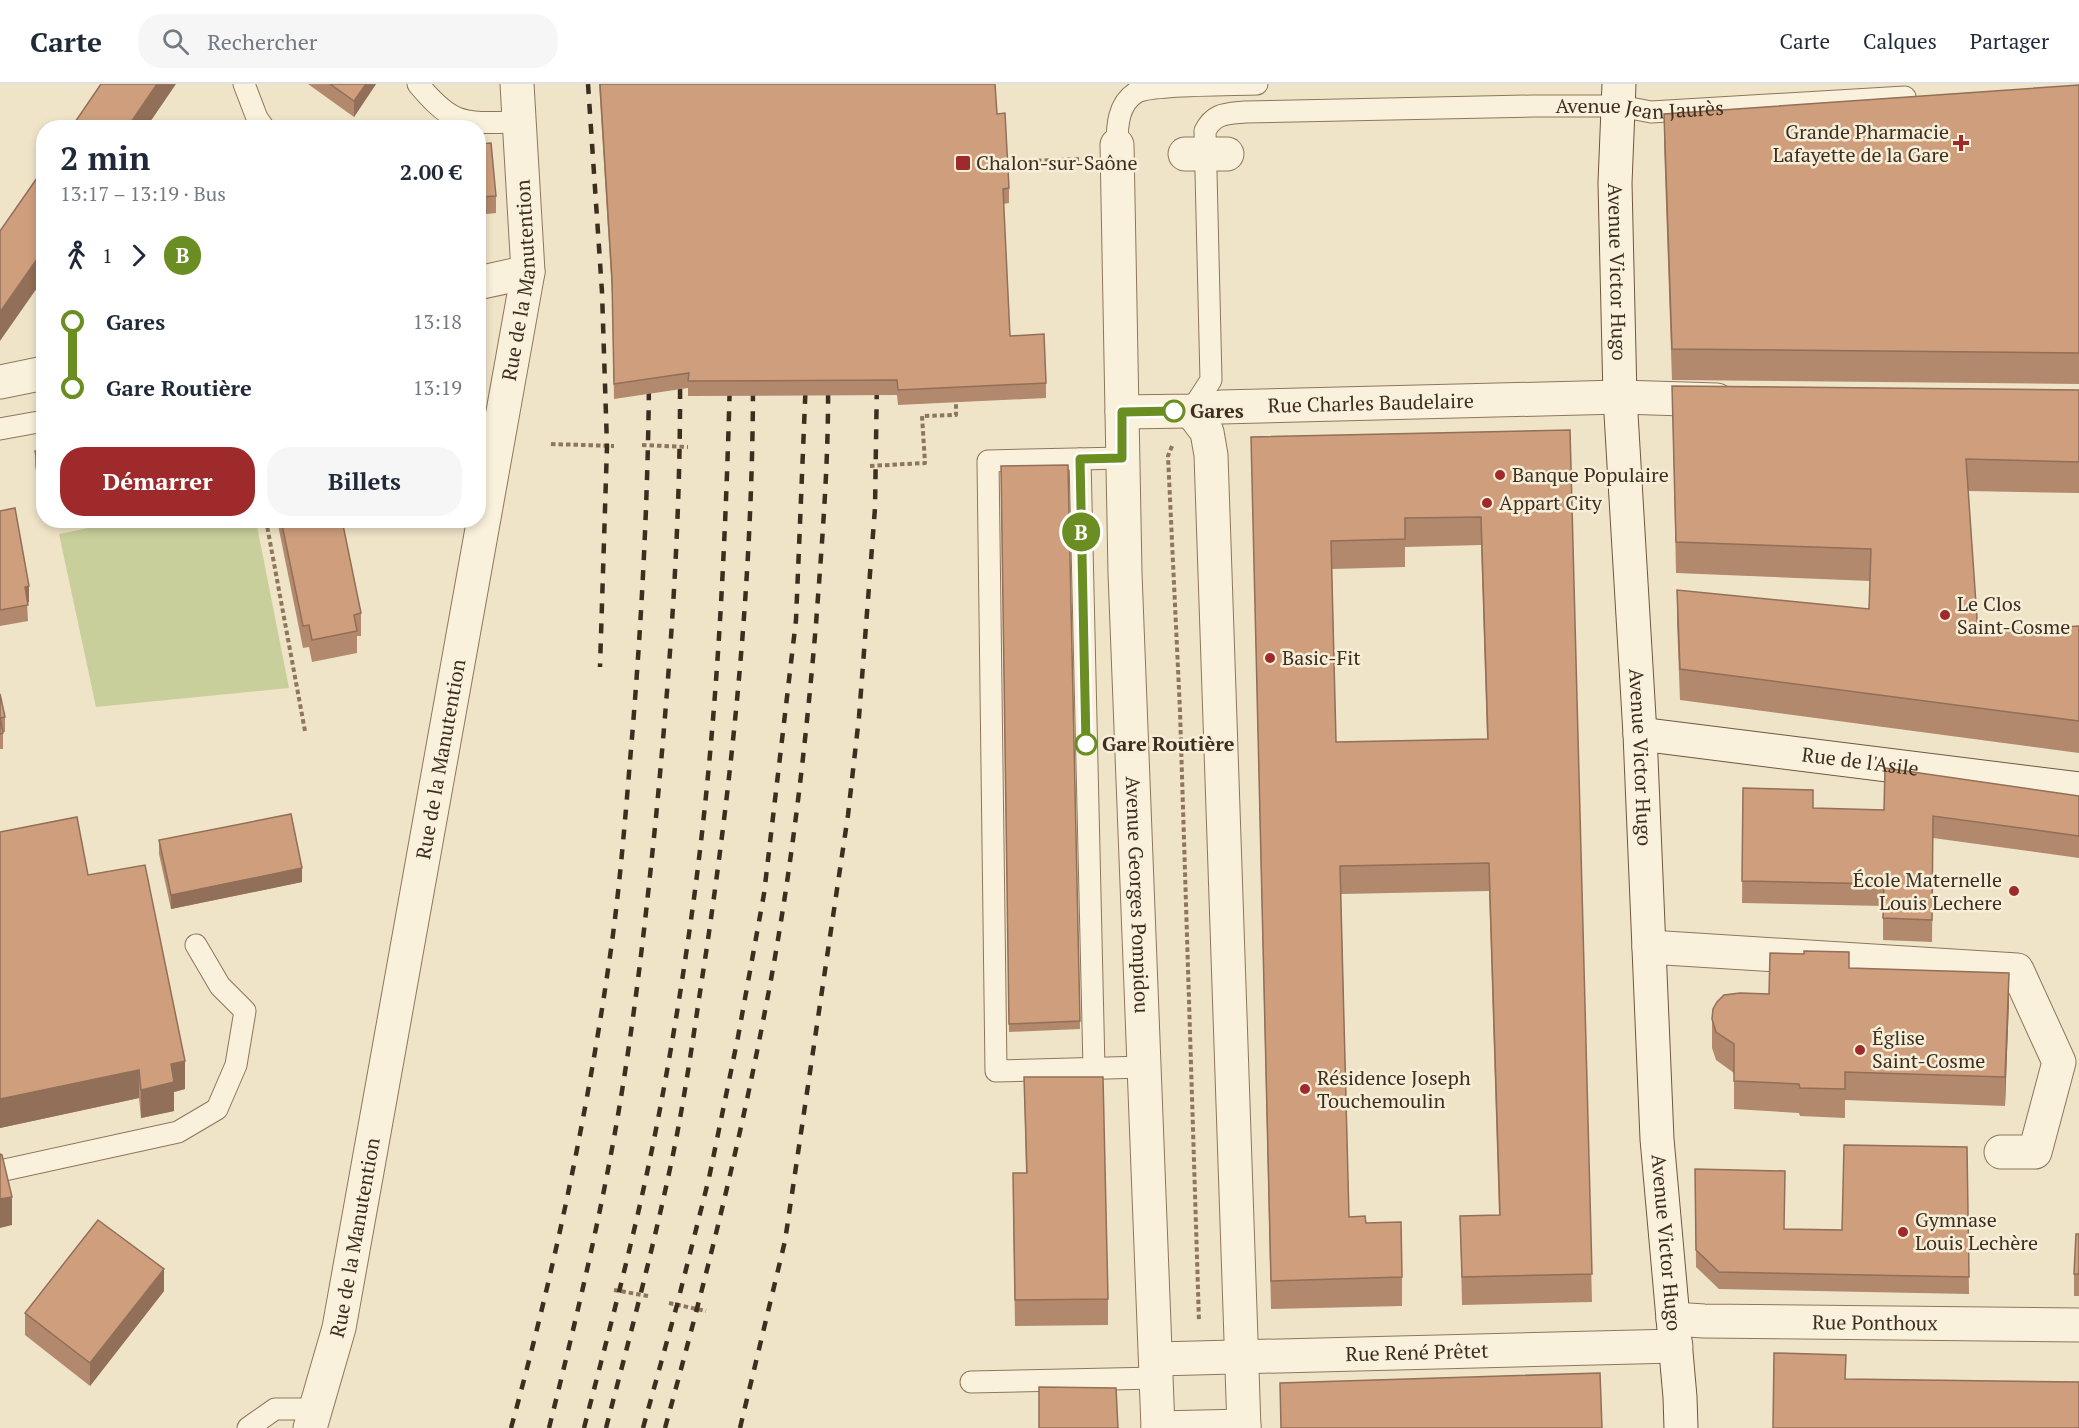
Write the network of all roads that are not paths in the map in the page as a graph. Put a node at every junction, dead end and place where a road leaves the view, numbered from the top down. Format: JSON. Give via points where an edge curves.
{"nodes":[{"id":1,"x":244,"y":84,"type":"edge"},
{"id":2,"x":418,"y":84,"type":"edge"},
{"id":3,"x":517,"y":84,"type":"edge"},
{"id":4,"x":1257,"y":84,"type":"edge"},
{"id":5,"x":1137,"y":88,"type":"edge"},
{"id":6,"x":1619,"y":95,"type":"edge"},
{"id":7,"x":1924,"y":96,"type":"edge"},
{"id":8,"x":258,"y":120,"type":"edge"},
{"id":9,"x":462,"y":120,"type":"edge"},
{"id":10,"x":519,"y":122,"type":"junction"},
{"id":11,"x":486,"y":124,"type":"edge"},
{"id":12,"x":1118,"y":155,"type":"joint"},
{"id":13,"x":528,"y":272,"type":"junction"},
{"id":14,"x":486,"y":281,"type":"edge"},
{"id":15,"x":36,"y":375,"type":"edge"},
{"id":16,"x":0,"y":382,"type":"edge"},
{"id":17,"x":1620,"y":397,"type":"junction"},
{"id":18,"x":1745,"y":400,"type":"edge"},
{"id":19,"x":1191,"y":411,"type":"junction"},
{"id":20,"x":1122,"y":412,"type":"junction"},
{"id":21,"x":36,"y":422,"type":"edge"},
{"id":22,"x":0,"y":429,"type":"edge"},
{"id":23,"x":1122,"y":458,"type":"junction"},
{"id":24,"x":1080,"y":459,"type":"junction"},
{"id":25,"x":486,"y":507,"type":"edge"},
{"id":26,"x":482,"y":528,"type":"edge"},
{"id":27,"x":1641,"y":734,"type":"junction"},
{"id":28,"x":2079,"y":789,"type":"edge"},
{"id":29,"x":196,"y":945,"type":"dead end"},
{"id":30,"x":1649,"y":947,"type":"junction"},
{"id":31,"x":2069,"y":1063,"type":"edge"},
{"id":32,"x":1144,"y":1067,"type":"junction"},
{"id":33,"x":1094,"y":1069,"type":"junction"},
{"id":34,"x":2001,"y":1152,"type":"dead end"},
{"id":35,"x":0,"y":1171,"type":"edge"},
{"id":36,"x":2079,"y":1325,"type":"edge"},
{"id":37,"x":1675,"y":1333,"type":"junction"},
{"id":38,"x":1242,"y":1356,"type":"junction"},
{"id":39,"x":1157,"y":1368,"type":"junction"},
{"id":40,"x":970,"y":1382,"type":"dead end"},
{"id":41,"x":314,"y":1419,"type":"edge"},
{"id":42,"x":1244,"y":1427,"type":"edge"},
{"id":43,"x":248,"y":1428,"type":"edge"},
{"id":44,"x":1158,"y":1428,"type":"edge"},
{"id":45,"x":1681,"y":1428,"type":"edge"}],
"edges":[{"from":1,"to":8,"type":"lane"},
{"from":2,"to":9,"type":"lane"},
{"from":3,"to":10,"type":"street","name":"Rue de la Manutention"},
{"from":4,"to":5,"type":"lane"},
{"from":5,"to":12,"type":"lane","via":[[1117,121]]},
{"from":6,"to":7,"type":"lane","name":"Avenue Jean Jaurès","via":[[1651,112]]},
{"from":6,"to":17,"type":"street","name":"Avenue Victor Hugo","via":[[1615,183]]},
{"from":6,"to":19,"type":"lane","name":"Avenue Jean Jaurès","via":[[1532,106],[1245,112],[1221,115],[1210,122],[1206,148],[1211,380]]},
{"from":10,"to":11,"type":"lane"},
{"from":10,"to":13,"type":"street","name":"Rue de la Manutention"},
{"from":12,"to":20,"type":"street","name":"Avenue Georges Pompidou"},
{"from":13,"to":14,"type":"street"},
{"from":13,"to":25,"type":"street","name":"Rue de la Manutention"},
{"from":15,"to":16,"type":"street"},
{"from":17,"to":18,"type":"street","name":"Rue Charles Baudelaire"},
{"from":17,"to":19,"type":"street","name":"Rue Charles Baudelaire"},
{"from":17,"to":27,"type":"street","name":"Avenue Victor Hugo"},
{"from":19,"to":20,"type":"street","name":"Rue Charles Baudelaire"},
{"from":19,"to":38,"type":"street","via":[[1207,432],[1210,444]]},
{"from":20,"to":23,"type":"street","name":"Avenue Georges Pompidou"},
{"from":21,"to":22,"type":"lane"},
{"from":23,"to":24,"type":"lane"},
{"from":23,"to":32,"type":"street","name":"Avenue Georges Pompidou"},
{"from":24,"to":33,"type":"lane"},
{"from":24,"to":33,"type":"lane","via":[[988,461],[996,1071]]},
{"from":26,"to":41,"type":"street","name":"Rue de la Manutention","via":[[339,1328]]},
{"from":27,"to":28,"type":"street","name":"Rue de l'Asile"},
{"from":27,"to":30,"type":"street","name":"Avenue Victor Hugo"},
{"from":29,"to":35,"type":"lane","via":[[220,986],[245,1011],[236,1065],[217,1109],[178,1132]]},
{"from":30,"to":31,"type":"street","via":[[2016,970]]},
{"from":30,"to":37,"type":"street","name":"Avenue Victor Hugo","via":[[1657,1139]]},
{"from":31,"to":34,"type":"street","via":[[2035,1152]]},
{"from":32,"to":33,"type":"lane"},
{"from":32,"to":39,"type":"street","name":"Avenue Georges Pompidou"},
{"from":36,"to":37,"type":"street","name":"Rue Ponthoux"},
{"from":37,"to":38,"type":"street","name":"Rue René Prêtet"},
{"from":37,"to":45,"type":"street","name":"Avenue Victor Hugo"},
{"from":38,"to":39,"type":"street","name":"Rue René Prêtet","via":[[1199,1357]]},
{"from":38,"to":42,"type":"street"},
{"from":39,"to":40,"type":"lane"},
{"from":39,"to":44,"type":"street","name":"Avenue Georges Pompidou"},
{"from":41,"to":43,"type":"lane","via":[[275,1409]]},
{"from":42,"to":44,"type":"street"}]}
